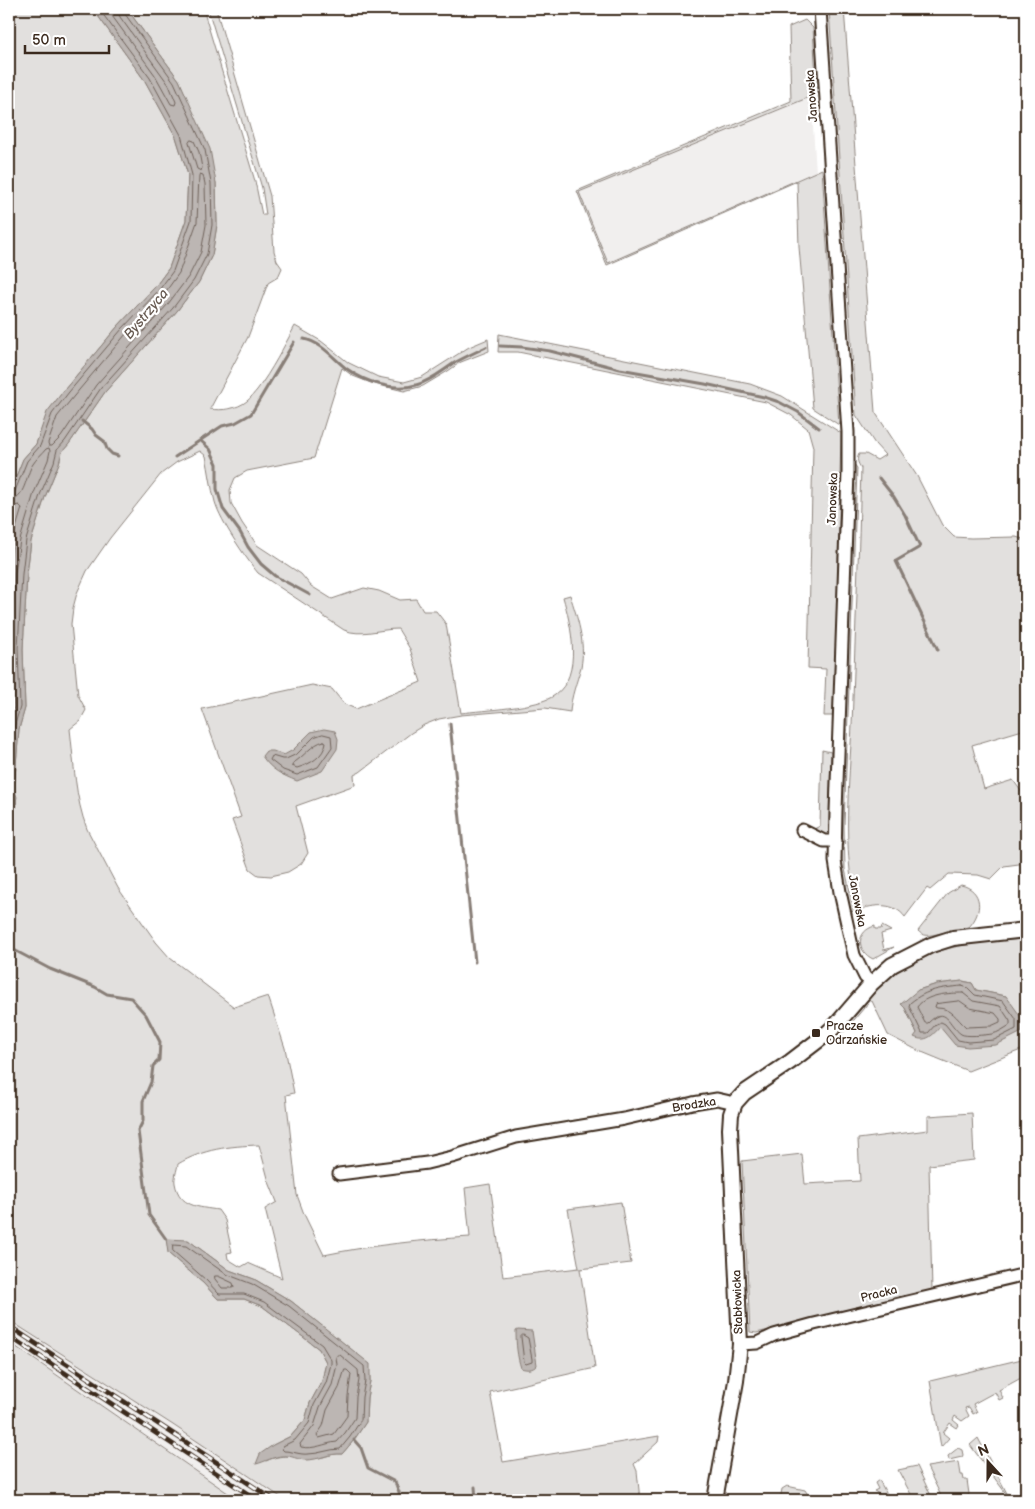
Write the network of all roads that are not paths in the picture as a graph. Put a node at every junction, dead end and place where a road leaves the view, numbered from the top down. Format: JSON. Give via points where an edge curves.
{"nodes":[{"id":1,"x":820,"y":9,"type":"edge"},
{"id":2,"x":802,"y":830,"type":"dead end"},
{"id":3,"x":836,"y":841,"type":"junction"},
{"id":4,"x":1026,"y":930,"type":"edge"},
{"id":5,"x":872,"y":983,"type":"junction"},
{"id":6,"x":735,"y":1103,"type":"junction"},
{"id":7,"x":339,"y":1174,"type":"dead end"},
{"id":8,"x":1026,"y":1274,"type":"edge"},
{"id":9,"x":740,"y":1344,"type":"junction"},
{"id":10,"x":714,"y":1500,"type":"edge"}],
"edges":[{"from":1,"to":3,"type":"street","name":"Janowska","via":[[848,432]]},
{"from":2,"to":3,"type":"street","via":[[824,841]]},
{"from":3,"to":5,"type":"street","name":"Janowska","via":[[840,892],[854,955],[865,977]]},
{"from":4,"to":5,"type":"street","via":[[953,938],[931,944],[892,965]]},
{"from":5,"to":6,"type":"street","via":[[824,1036],[744,1093]]},
{"from":6,"to":7,"type":"street","name":"Brodzka","via":[[717,1100],[693,1103],[615,1121],[516,1137],[428,1163]]},
{"from":6,"to":9,"type":"street","name":"Stabłowicka","via":[[730,1129]]},
{"from":8,"to":9,"type":"street","name":"Pracka","via":[[814,1324],[757,1343]]},
{"from":9,"to":10,"type":"street","name":"Stabłowicka"}]}
